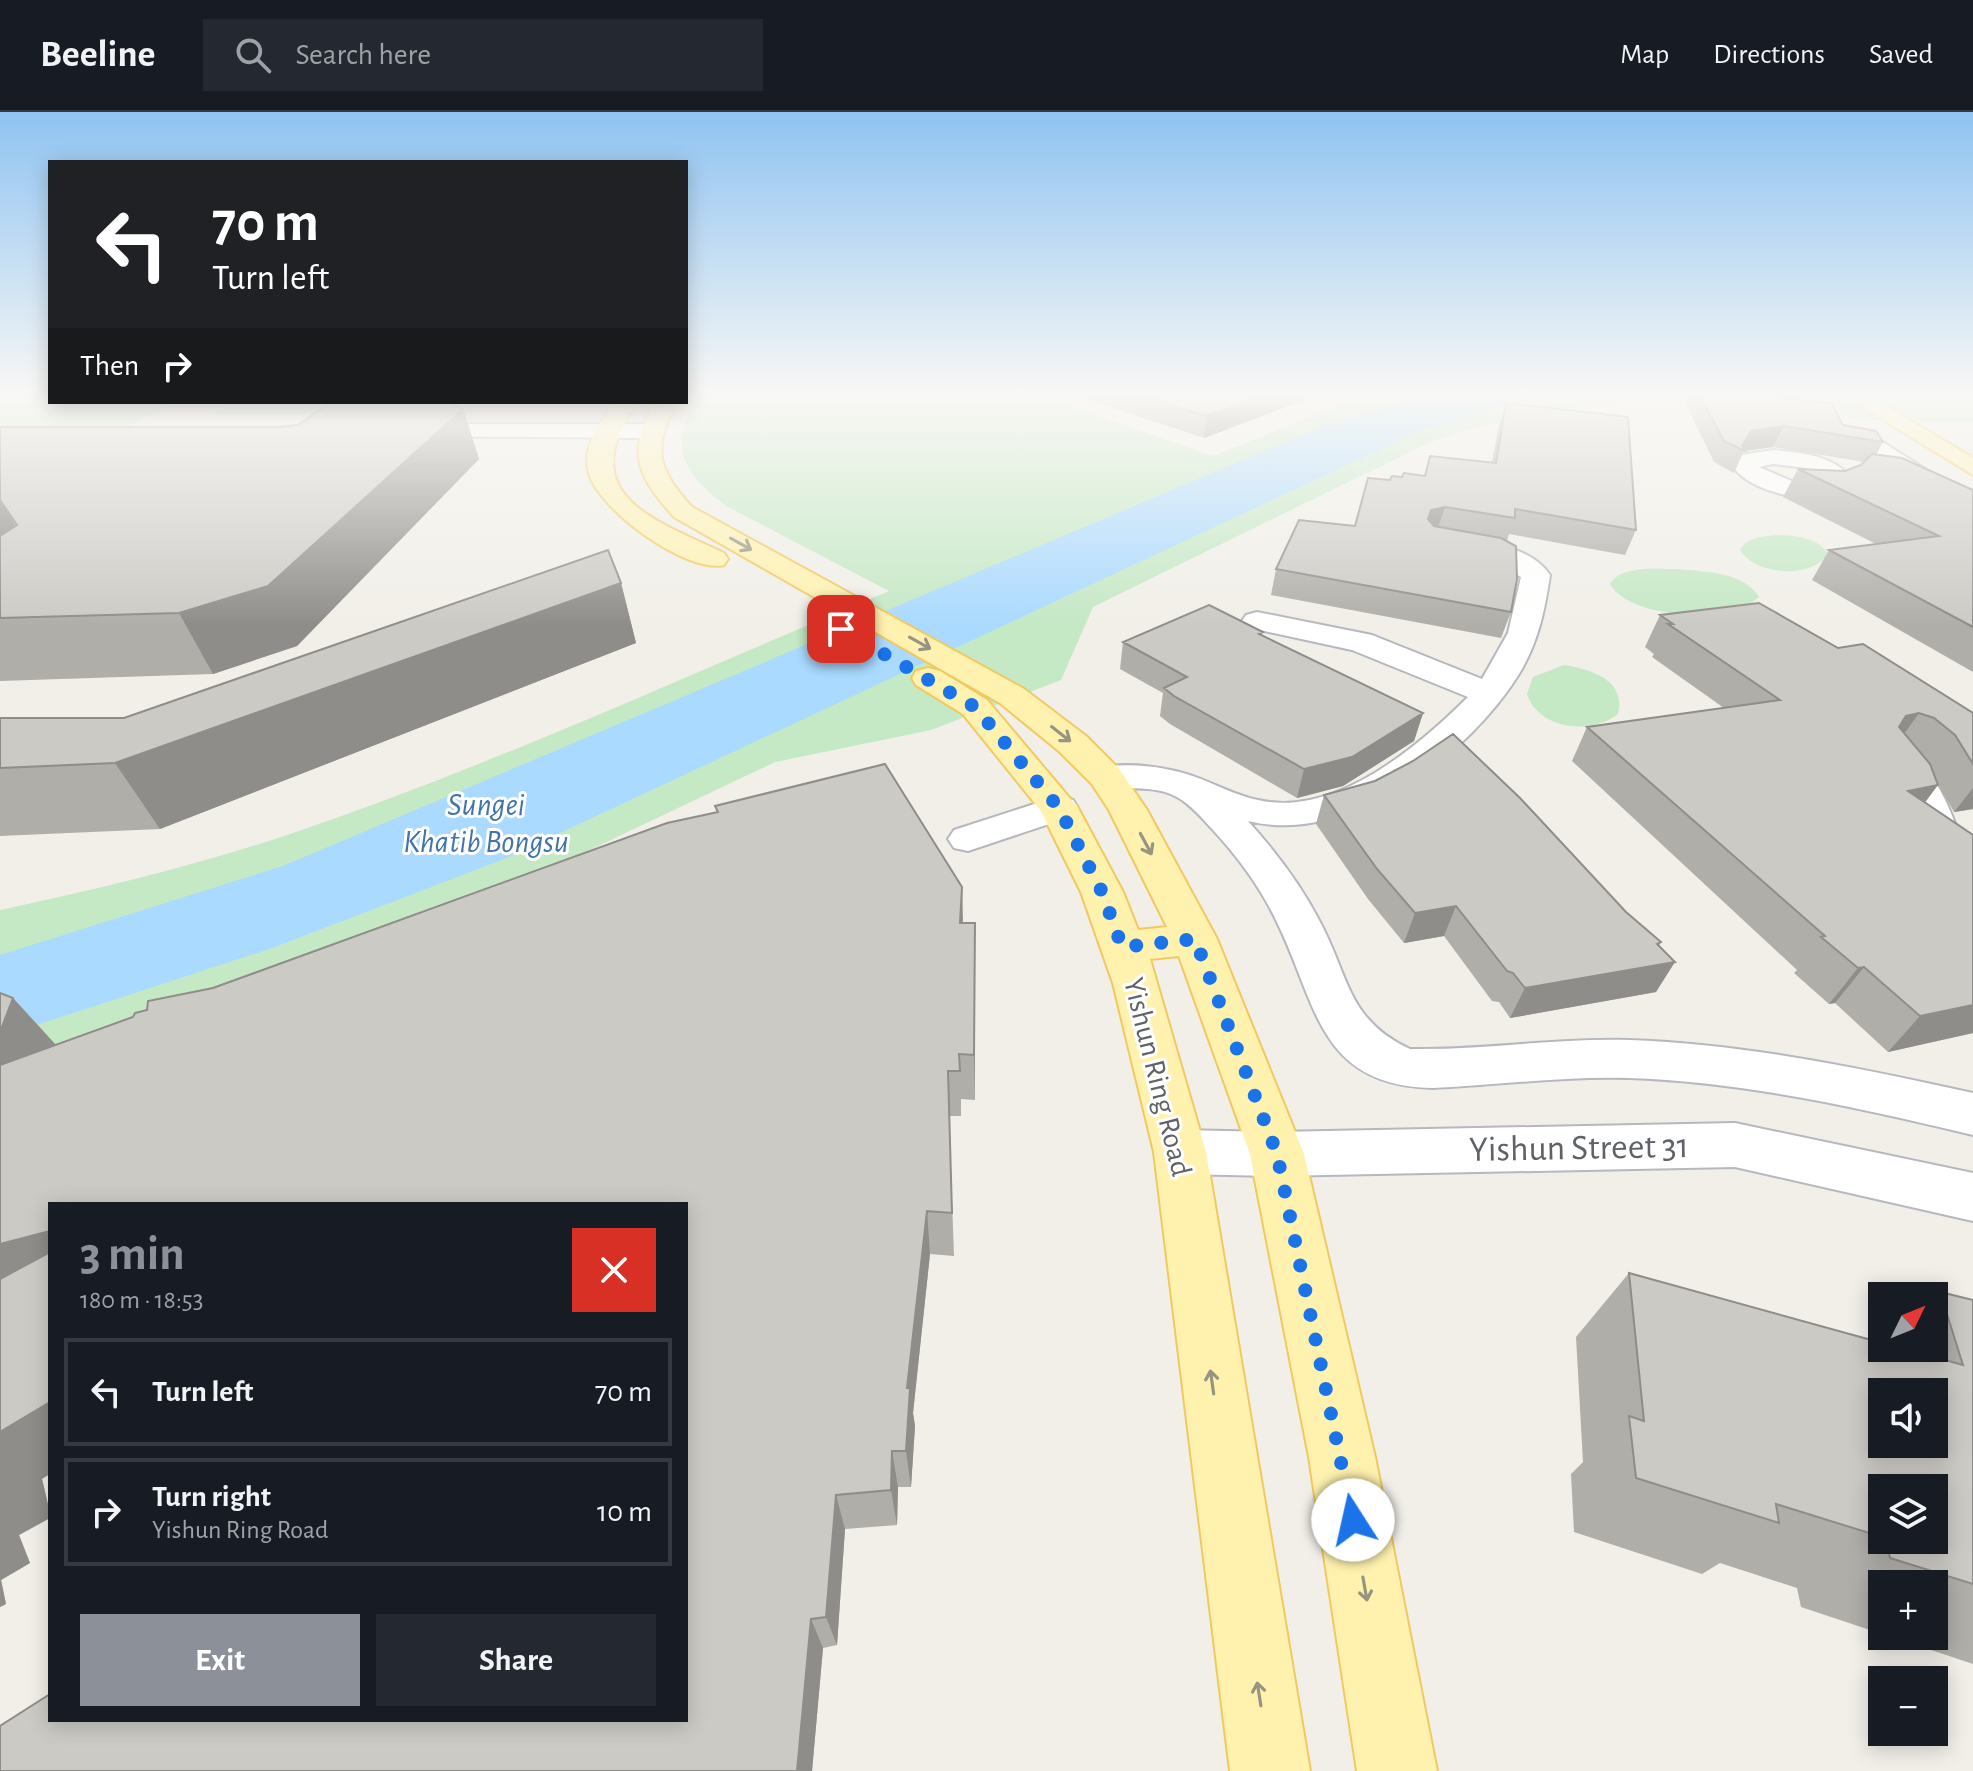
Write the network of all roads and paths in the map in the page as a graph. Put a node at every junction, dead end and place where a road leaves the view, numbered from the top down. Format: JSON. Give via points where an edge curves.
{"nodes":[{"id":1,"x":602,"y":471,"type":"edge"},
{"id":2,"x":654,"y":471,"type":"edge"},
{"id":3,"x":1907,"y":471,"type":"edge"},
{"id":4,"x":1964,"y":471,"type":"edge"},
{"id":5,"x":1910,"y":474,"type":"junction"},
{"id":6,"x":1877,"y":475,"type":"edge"},
{"id":7,"x":1938,"y":486,"type":"junction"},
{"id":8,"x":1973,"y":487,"type":"edge"},
{"id":9,"x":1973,"y":510,"type":"edge"},
{"id":10,"x":683,"y":512,"type":"junction"},
{"id":11,"x":643,"y":525,"type":"junction"},
{"id":12,"x":1437,"y":542,"type":"edge"},
{"id":13,"x":1257,"y":621,"type":"dead end"},
{"id":14,"x":954,"y":677,"type":"junction"},
{"id":15,"x":1488,"y":693,"type":"junction"},
{"id":16,"x":1896,"y":761,"type":"edge"},
{"id":17,"x":1106,"y":777,"type":"junction"},
{"id":18,"x":1189,"y":787,"type":"junction"},
{"id":19,"x":1059,"y":808,"type":"junction"},
{"id":20,"x":968,"y":839,"type":"dead end"},
{"id":21,"x":1973,"y":869,"type":"edge"},
{"id":22,"x":1195,"y":939,"type":"junction"},
{"id":23,"x":1122,"y":947,"type":"junction"},
{"id":24,"x":1973,"y":1114,"type":"edge"},
{"id":25,"x":1180,"y":1152,"type":"junction"},
{"id":26,"x":1277,"y":1154,"type":"junction"},
{"id":27,"x":1973,"y":1197,"type":"edge"},
{"id":28,"x":1270,"y":1771,"type":"edge"},
{"id":29,"x":1397,"y":1771,"type":"edge"}],
"edges":[{"from":1,"to":11,"type":"main road","name":"Yishun Ring Road","via":[[610,496]]},
{"from":2,"to":10,"type":"main road","name":"Yishun Ring Road","via":[[656,482]]},
{"from":3,"to":5,"type":"street"},
{"from":4,"to":5,"type":"street"},
{"from":5,"to":6,"type":"street"},
{"from":5,"to":7,"type":"street"},
{"from":7,"to":8,"type":"street"},
{"from":7,"to":9,"type":"street"},
{"from":10,"to":11,"type":"main road"},
{"from":10,"to":14,"type":"main road","name":"Yishun Ring Road","one_way":true,"via":[[871,616]]},
{"from":11,"to":14,"type":"main road","name":"Yishun Ring Road","via":[[817,616]]},
{"from":12,"to":15,"type":"street","via":[[1517,560],[1536,575],[1519,643]]},
{"from":13,"to":15,"type":"street","via":[[1361,642]]},
{"from":14,"to":17,"type":"main road","name":"Yishun Ring Road","one_way":true,"via":[[1012,696]]},
{"from":14,"to":19,"type":"main road","name":"Yishun Ring Road"},
{"from":15,"to":18,"type":"street","via":[[1462,724],[1411,767],[1307,815],[1269,814]]},
{"from":16,"to":21,"type":"street","via":[[1924,793],[1954,857]]},
{"from":17,"to":18,"type":"street"},
{"from":17,"to":22,"type":"main road","name":"Yishun Ring Road","one_way":true},
{"from":18,"to":24,"type":"street","via":[[1238,831],[1297,918],[1348,1033],[1374,1054],[1405,1068],[1628,1059],[1734,1066]]},
{"from":19,"to":20,"type":"street"},
{"from":19,"to":23,"type":"main road","name":"Yishun Ring Road","via":[[1102,892]]},
{"from":22,"to":23,"type":"main road"},
{"from":22,"to":26,"type":"main road","name":"Yishun Ring Road"},
{"from":23,"to":25,"type":"main road","name":"Yishun Ring Road"},
{"from":25,"to":26,"type":"street","name":"Yishun Street 31"},
{"from":28,"to":25,"type":"main road","name":"Yishun Ring Road","one_way":true},
{"from":26,"to":27,"type":"street","name":"Yishun Street 31","via":[[1735,1145]]},
{"from":26,"to":29,"type":"main road","name":"Yishun Ring Road","one_way":true,"via":[[1342,1457]]}]}
